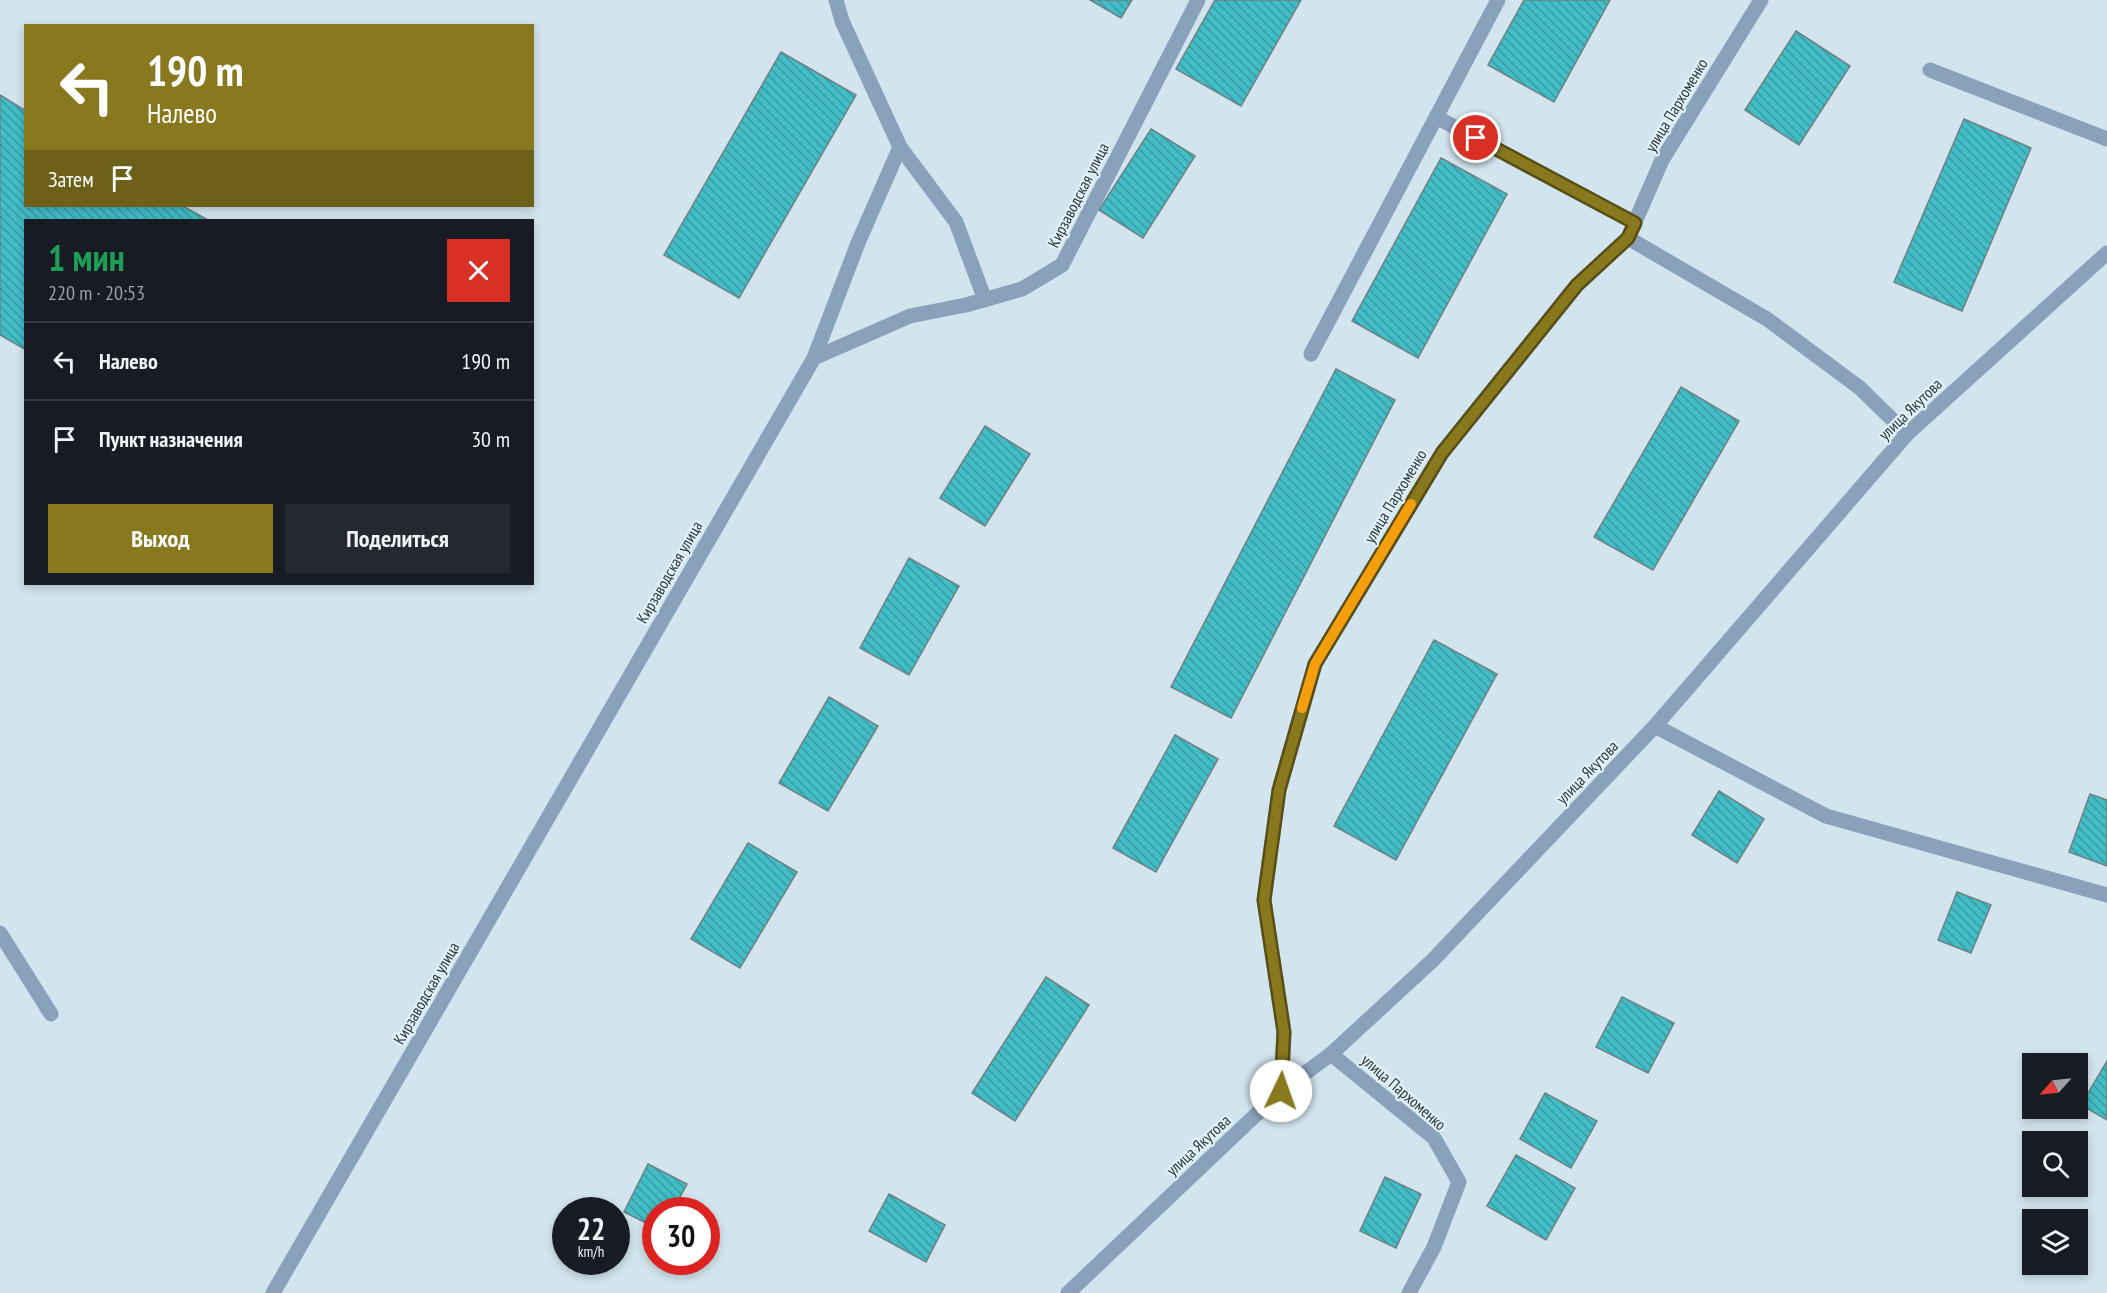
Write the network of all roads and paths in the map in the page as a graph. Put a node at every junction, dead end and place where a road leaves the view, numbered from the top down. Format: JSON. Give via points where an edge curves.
{"nodes":[{"id":1,"x":836,"y":0,"type":"edge"},
{"id":2,"x":1198,"y":0,"type":"edge"},
{"id":3,"x":1498,"y":0,"type":"edge"},
{"id":4,"x":1761,"y":0,"type":"edge"},
{"id":5,"x":1930,"y":70,"type":"dead end"},
{"id":6,"x":1436,"y":117,"type":"junction"},
{"id":7,"x":2107,"y":139,"type":"edge"},
{"id":8,"x":900,"y":147,"type":"junction"},
{"id":9,"x":1635,"y":223,"type":"junction"},
{"id":10,"x":1628,"y":238,"type":"junction"},
{"id":11,"x":2107,"y":252,"type":"edge"},
{"id":12,"x":985,"y":300,"type":"junction"},
{"id":13,"x":1311,"y":354,"type":"dead end"},
{"id":14,"x":814,"y":358,"type":"junction"},
{"id":15,"x":1907,"y":434,"type":"junction"},
{"id":16,"x":1655,"y":726,"type":"junction"},
{"id":17,"x":2107,"y":895,"type":"edge"},
{"id":18,"x":0,"y":933,"type":"edge"},
{"id":19,"x":51,"y":1014,"type":"dead end"},
{"id":20,"x":1331,"y":1054,"type":"junction"},
{"id":21,"x":1281,"y":1091,"type":"junction"},
{"id":22,"x":273,"y":1293,"type":"edge"},
{"id":23,"x":1068,"y":1293,"type":"edge"},
{"id":24,"x":1409,"y":1293,"type":"edge"}],
"edges":[{"from":1,"to":8,"type":"street"},
{"from":2,"to":12,"type":"street","name":"Кирзаводская улица","via":[[1062,265],[1022,289]]},
{"from":3,"to":6,"type":"street"},
{"from":4,"to":9,"type":"street","name":"улица Пархоменко","via":[[1662,160]]},
{"from":5,"to":7,"type":"street"},
{"from":6,"to":9,"type":"street"},
{"from":6,"to":13,"type":"street"},
{"from":8,"to":12,"type":"street","via":[[956,222]]},
{"from":8,"to":14,"type":"street"},
{"from":9,"to":10,"type":"street","name":"улица Пархоменко"},
{"from":10,"to":15,"type":"street","via":[[1767,319],[1860,388]]},
{"from":10,"to":21,"type":"street","name":"улица Пархоменко","via":[[1577,285],[1442,453],[1315,664],[1279,790],[1264,900],[1284,1032]]},
{"from":11,"to":15,"type":"street","name":"улица Якутова"},
{"from":12,"to":14,"type":"street","name":"Кирзаводская улица","via":[[910,316]]},
{"from":14,"to":22,"type":"street","name":"Кирзаводская улица"},
{"from":15,"to":16,"type":"street","name":"улица Якутова"},
{"from":16,"to":17,"type":"street","via":[[1826,816]]},
{"from":16,"to":20,"type":"street","name":"улица Якутова","via":[[1432,960]]},
{"from":18,"to":19,"type":"street"},
{"from":20,"to":21,"type":"street","name":"улица Якутова"},
{"from":20,"to":24,"type":"street","name":"улица Пархоменко","via":[[1434,1138],[1459,1182],[1434,1247]]},
{"from":21,"to":23,"type":"street","name":"улица Якутова"}]}
